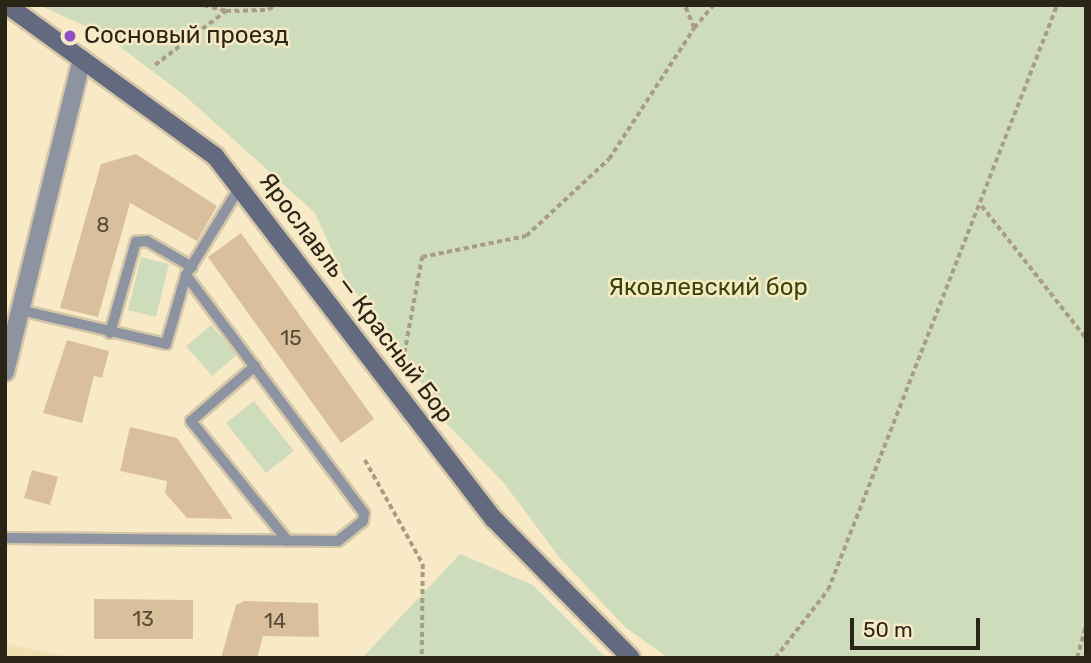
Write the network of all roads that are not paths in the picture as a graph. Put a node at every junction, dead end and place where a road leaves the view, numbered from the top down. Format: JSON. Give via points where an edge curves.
{"nodes":[{"id":1,"x":7,"y":5,"type":"edge"},
{"id":2,"x":82,"y":59,"type":"junction"},
{"id":3,"x":240,"y":187,"type":"junction"},
{"id":4,"x":189,"y":271,"type":"junction"},
{"id":5,"x":20,"y":310,"type":"junction"},
{"id":6,"x":110,"y":333,"type":"junction"},
{"id":7,"x":254,"y":366,"type":"junction"},
{"id":8,"x":5,"y":372,"type":"edge"},
{"id":9,"x":5,"y":538,"type":"edge"},
{"id":10,"x":288,"y":541,"type":"junction"},
{"id":11,"x":631,"y":658,"type":"edge"}],
"edges":[{"from":1,"to":2,"type":"street","name":"Ярославль — Красный Бор"},
{"from":2,"to":3,"type":"street","name":"Ярославль — Красный Бор","via":[[215,156]]},
{"from":2,"to":5,"type":"street"},
{"from":3,"to":4,"type":"lane"},
{"from":3,"to":11,"type":"street","name":"Ярославль — Красный Бор","via":[[494,519]]},
{"from":4,"to":6,"type":"lane","via":[[166,344]]},
{"from":4,"to":6,"type":"lane","via":[[147,241],[136,242]]},
{"from":4,"to":7,"type":"lane"},
{"from":5,"to":6,"type":"lane"},
{"from":5,"to":8,"type":"street"},
{"from":7,"to":10,"type":"lane","via":[[191,421]]},
{"from":7,"to":10,"type":"lane","via":[[365,518],[338,541]]},
{"from":9,"to":10,"type":"lane"}]}
